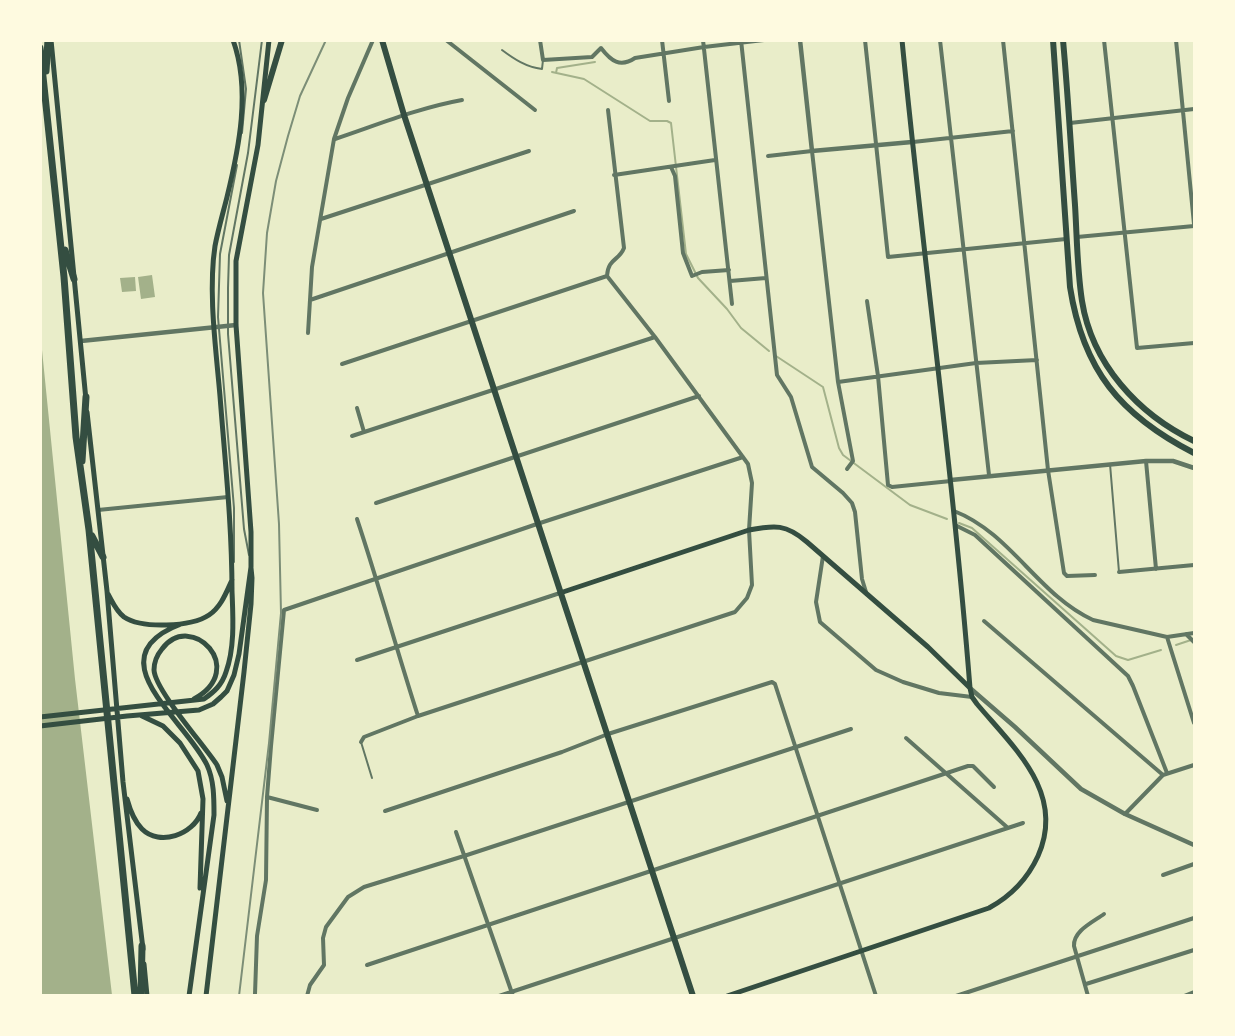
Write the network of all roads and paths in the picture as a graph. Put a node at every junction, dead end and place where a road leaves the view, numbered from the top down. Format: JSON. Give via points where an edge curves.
{"nodes":[{"id":1,"x":50,"y":40,"type":"edge"},
{"id":2,"x":233,"y":40,"type":"edge"},
{"id":3,"x":239,"y":40,"type":"edge"},
{"id":4,"x":262,"y":40,"type":"edge"},
{"id":5,"x":269,"y":40,"type":"edge"},
{"id":6,"x":282,"y":40,"type":"edge"},
{"id":7,"x":373,"y":40,"type":"edge"},
{"id":8,"x":382,"y":40,"type":"edge"},
{"id":9,"x":446,"y":40,"type":"edge"},
{"id":10,"x":540,"y":40,"type":"edge"},
{"id":11,"x":600,"y":40,"type":"edge"},
{"id":12,"x":662,"y":40,"type":"edge"},
{"id":13,"x":703,"y":40,"type":"edge"},
{"id":14,"x":764,"y":40,"type":"edge"},
{"id":15,"x":800,"y":40,"type":"edge"},
{"id":16,"x":865,"y":40,"type":"edge"},
{"id":17,"x":902,"y":40,"type":"edge"},
{"id":18,"x":940,"y":40,"type":"edge"},
{"id":19,"x":1003,"y":40,"type":"edge"},
{"id":20,"x":1053,"y":40,"type":"edge"},
{"id":21,"x":1063,"y":40,"type":"edge"},
{"id":22,"x":1104,"y":40,"type":"edge"},
{"id":23,"x":1176,"y":40,"type":"edge"},
{"id":24,"x":741,"y":42,"type":"edge"},
{"id":25,"x":704,"y":47,"type":"junction"},
{"id":26,"x":40,"y":48,"type":"edge"},
{"id":27,"x":601,"y":48,"type":"junction"},
{"id":28,"x":502,"y":50,"type":"dead end"},
{"id":29,"x":663,"y":54,"type":"junction"},
{"id":30,"x":543,"y":60,"type":"junction"},
{"id":31,"x":45,"y":88,"type":"junction"},
{"id":32,"x":264,"y":100,"type":"junction"},
{"id":33,"x":462,"y":100,"type":"dead end"},
{"id":34,"x":669,"y":101,"type":"dead end"},
{"id":35,"x":535,"y":110,"type":"dead end"},
{"id":36,"x":608,"y":110,"type":"dead end"},
{"id":37,"x":1194,"y":110,"type":"edge"},
{"id":38,"x":1183,"y":111,"type":"junction"},
{"id":39,"x":404,"y":115,"type":"junction"},
{"id":40,"x":1112,"y":119,"type":"junction"},
{"id":41,"x":1070,"y":123,"type":"junction"},
{"id":42,"x":1013,"y":131,"type":"junction"},
{"id":43,"x":951,"y":138,"type":"junction"},
{"id":44,"x":334,"y":139,"type":"junction"},
{"id":45,"x":912,"y":142,"type":"junction"},
{"id":46,"x":876,"y":146,"type":"junction"},
{"id":47,"x":529,"y":151,"type":"dead end"},
{"id":48,"x":812,"y":151,"type":"junction"},
{"id":49,"x":768,"y":156,"type":"dead end"},
{"id":50,"x":715,"y":160,"type":"junction"},
{"id":51,"x":672,"y":166,"type":"junction"},
{"id":52,"x":614,"y":175,"type":"junction"},
{"id":53,"x":427,"y":184,"type":"junction"},
{"id":54,"x":574,"y":211,"type":"dead end"},
{"id":55,"x":320,"y":220,"type":"junction"},
{"id":56,"x":1194,"y":225,"type":"edge"},
{"id":57,"x":60,"y":227,"type":"junction"},
{"id":58,"x":1125,"y":233,"type":"junction"},
{"id":59,"x":1077,"y":237,"type":"junction"},
{"id":60,"x":1067,"y":239,"type":"junction"},
{"id":61,"x":1024,"y":244,"type":"junction"},
{"id":62,"x":963,"y":250,"type":"junction"},
{"id":63,"x":449,"y":253,"type":"junction"},
{"id":64,"x":924,"y":255,"type":"junction"},
{"id":65,"x":729,"y":270,"type":"junction"},
{"id":66,"x":607,"y":276,"type":"junction"},
{"id":67,"x":766,"y":278,"type":"junction"},
{"id":68,"x":74,"y":279,"type":"junction"},
{"id":69,"x":730,"y":281,"type":"junction"},
{"id":70,"x":310,"y":300,"type":"junction"},
{"id":71,"x":867,"y":301,"type":"dead end"},
{"id":72,"x":732,"y":304,"type":"dead end"},
{"id":73,"x":472,"y":321,"type":"junction"},
{"id":74,"x":236,"y":325,"type":"junction"},
{"id":75,"x":228,"y":326,"type":"junction"},
{"id":76,"x":217,"y":328,"type":"junction"},
{"id":77,"x":308,"y":333,"type":"dead end"},
{"id":78,"x":655,"y":337,"type":"junction"},
{"id":79,"x":81,"y":341,"type":"junction"},
{"id":80,"x":1194,"y":343,"type":"edge"},
{"id":81,"x":1037,"y":360,"type":"junction"},
{"id":82,"x":975,"y":363,"type":"junction"},
{"id":83,"x":342,"y":364,"type":"dead end"},
{"id":84,"x":938,"y":367,"type":"junction"},
{"id":85,"x":878,"y":376,"type":"junction"},
{"id":86,"x":838,"y":382,"type":"junction"},
{"id":87,"x":494,"y":389,"type":"junction"},
{"id":88,"x":699,"y":396,"type":"junction"},
{"id":89,"x":86,"y":397,"type":"junction"},
{"id":90,"x":357,"y":408,"type":"dead end"},
{"id":91,"x":364,"y":432,"type":"junction"},
{"id":92,"x":352,"y":436,"type":"dead end"},
{"id":93,"x":1194,"y":441,"type":"edge"},
{"id":94,"x":1194,"y":453,"type":"edge"},
{"id":95,"x":743,"y":457,"type":"junction"},
{"id":96,"x":516,"y":458,"type":"junction"},
{"id":97,"x":1146,"y":461,"type":"junction"},
{"id":98,"x":1110,"y":464,"type":"junction"},
{"id":99,"x":850,"y":465,"type":"dead end"},
{"id":100,"x":1194,"y":468,"type":"edge"},
{"id":101,"x":1048,"y":470,"type":"junction"},
{"id":102,"x":81,"y":475,"type":"junction"},
{"id":103,"x":989,"y":476,"type":"junction"},
{"id":104,"x":951,"y":480,"type":"junction"},
{"id":105,"x":229,"y":497,"type":"junction"},
{"id":106,"x":376,"y":503,"type":"dead end"},
{"id":107,"x":98,"y":510,"type":"junction"},
{"id":108,"x":954,"y":511,"type":"junction"},
{"id":109,"x":357,"y":519,"type":"dead end"},
{"id":110,"x":537,"y":524,"type":"junction"},
{"id":111,"x":955,"y":525,"type":"junction"},
{"id":112,"x":89,"y":530,"type":"junction"},
{"id":113,"x":749,"y":530,"type":"junction"},
{"id":114,"x":823,"y":555,"type":"junction"},
{"id":115,"x":103,"y":557,"type":"junction"},
{"id":116,"x":1194,"y":565,"type":"edge"},
{"id":117,"x":250,"y":567,"type":"junction"},
{"id":118,"x":1156,"y":569,"type":"junction"},
{"id":119,"x":1119,"y":572,"type":"joint"},
{"id":120,"x":1095,"y":575,"type":"dead end"},
{"id":121,"x":232,"y":579,"type":"junction"},
{"id":122,"x":377,"y":579,"type":"junction"},
{"id":123,"x":107,"y":591,"type":"junction"},
{"id":124,"x":866,"y":592,"type":"junction"},
{"id":125,"x":560,"y":593,"type":"junction"},
{"id":126,"x":984,"y":621,"type":"dead end"},
{"id":127,"x":181,"y":624,"type":"junction"},
{"id":128,"x":1194,"y":633,"type":"edge"},
{"id":129,"x":1188,"y":635,"type":"junction"},
{"id":130,"x":1167,"y":637,"type":"junction"},
{"id":131,"x":1194,"y":642,"type":"edge"},
{"id":132,"x":396,"y":648,"type":"junction"},
{"id":133,"x":357,"y":660,"type":"dead end"},
{"id":134,"x":583,"y":662,"type":"junction"},
{"id":135,"x":970,"y":688,"type":"junction"},
{"id":136,"x":972,"y":697,"type":"junction"},
{"id":137,"x":189,"y":702,"type":"junction"},
{"id":138,"x":138,"y":715,"type":"junction"},
{"id":139,"x":417,"y":716,"type":"junction"},
{"id":140,"x":40,"y":717,"type":"edge"},
{"id":141,"x":1194,"y":723,"type":"edge"},
{"id":142,"x":40,"y":726,"type":"edge"},
{"id":143,"x":851,"y":729,"type":"dead end"},
{"id":144,"x":608,"y":735,"type":"junction"},
{"id":145,"x":906,"y":738,"type":"dead end"},
{"id":146,"x":361,"y":742,"type":"joint"},
{"id":147,"x":795,"y":747,"type":"junction"},
{"id":148,"x":1194,"y":765,"type":"edge"},
{"id":149,"x":946,"y":773,"type":"junction"},
{"id":150,"x":1165,"y":774,"type":"junction"},
{"id":151,"x":372,"y":778,"type":"dead end"},
{"id":152,"x":123,"y":782,"type":"junction"},
{"id":153,"x":994,"y":787,"type":"dead end"},
{"id":154,"x":267,"y":797,"type":"junction"},
{"id":155,"x":629,"y":802,"type":"junction"},
{"id":156,"x":228,"y":805,"type":"junction"},
{"id":157,"x":202,"y":808,"type":"junction"},
{"id":158,"x":318,"y":810,"type":"dead end"},
{"id":159,"x":385,"y":811,"type":"dead end"},
{"id":160,"x":1125,"y":814,"type":"junction"},
{"id":161,"x":818,"y":816,"type":"junction"},
{"id":162,"x":1023,"y":823,"type":"dead end"},
{"id":163,"x":1008,"y":828,"type":"junction"},
{"id":164,"x":456,"y":832,"type":"dead end"},
{"id":165,"x":1194,"y":840,"type":"edge"},
{"id":166,"x":1188,"y":842,"type":"junction"},
{"id":167,"x":1194,"y":845,"type":"edge"},
{"id":168,"x":464,"y":856,"type":"junction"},
{"id":169,"x":1194,"y":864,"type":"edge"},
{"id":170,"x":652,"y":871,"type":"junction"},
{"id":171,"x":1162,"y":875,"type":"dead end"},
{"id":172,"x":839,"y":883,"type":"junction"},
{"id":173,"x":201,"y":898,"type":"junction"},
{"id":174,"x":1104,"y":914,"type":"dead end"},
{"id":175,"x":1194,"y":918,"type":"edge"},
{"id":176,"x":489,"y":924,"type":"junction"},
{"id":177,"x":674,"y":938,"type":"junction"},
{"id":178,"x":142,"y":946,"type":"junction"},
{"id":179,"x":1194,"y":950,"type":"edge"},
{"id":180,"x":862,"y":952,"type":"junction"},
{"id":181,"x":1077,"y":956,"type":"junction"},
{"id":182,"x":367,"y":965,"type":"dead end"},
{"id":183,"x":1086,"y":984,"type":"junction"},
{"id":184,"x":1194,"y":992,"type":"edge"},
{"id":185,"x":512,"y":993,"type":"edge"},
{"id":186,"x":255,"y":994,"type":"edge"},
{"id":187,"x":135,"y":996,"type":"edge"},
{"id":188,"x":141,"y":996,"type":"edge"},
{"id":189,"x":147,"y":996,"type":"edge"},
{"id":190,"x":189,"y":996,"type":"edge"},
{"id":191,"x":207,"y":996,"type":"edge"},
{"id":192,"x":307,"y":996,"type":"edge"},
{"id":193,"x":499,"y":996,"type":"edge"},
{"id":194,"x":693,"y":996,"type":"edge"},
{"id":195,"x":727,"y":996,"type":"edge"},
{"id":196,"x":876,"y":996,"type":"edge"},
{"id":197,"x":956,"y":996,"type":"edge"},
{"id":198,"x":1088,"y":996,"type":"edge"},
{"id":199,"x":1184,"y":996,"type":"edge"}],
"edges":[{"from":1,"to":31,"type":"highway"},
{"from":1,"to":68,"type":"main road"},
{"from":2,"to":76,"type":"main road","via":[[242,101],[228,192],[215,245]]},
{"from":3,"to":76,"type":"lane","via":[[244,66],[244,116],[220,254]]},
{"from":4,"to":75,"type":"lane","via":[[248,153],[229,255]]},
{"from":5,"to":32,"type":"main road"},
{"from":6,"to":32,"type":"main road"},
{"from":7,"to":44,"type":"street"},
{"from":8,"to":39,"type":"main road"},
{"from":9,"to":35,"type":"street"},
{"from":10,"to":30,"type":"street"},
{"from":11,"to":27,"type":"street"},
{"from":12,"to":29,"type":"street"},
{"from":13,"to":25,"type":"street"},
{"from":14,"to":24,"type":"street"},
{"from":15,"to":48,"type":"street"},
{"from":16,"to":46,"type":"street"},
{"from":17,"to":45,"type":"main road"},
{"from":18,"to":43,"type":"street"},
{"from":19,"to":42,"type":"street"},
{"from":20,"to":60,"type":"main road"},
{"from":21,"to":41,"type":"main road"},
{"from":22,"to":40,"type":"street"},
{"from":23,"to":38,"type":"street"},
{"from":24,"to":25,"type":"street"},
{"from":24,"to":67,"type":"street"},
{"from":25,"to":29,"type":"street"},
{"from":25,"to":50,"type":"street"},
{"from":26,"to":31,"type":"highway"},
{"from":27,"to":29,"type":"street","via":[[619,64]]},
{"from":27,"to":30,"type":"street","via":[[592,57]]},
{"from":28,"to":30,"type":"lane","via":[[531,67],[542,69]]},
{"from":29,"to":34,"type":"street"},
{"from":31,"to":57,"type":"highway"},
{"from":32,"to":74,"type":"main road","via":[[236,261]]},
{"from":33,"to":39,"type":"street"},
{"from":36,"to":52,"type":"street"},
{"from":37,"to":38,"type":"street"},
{"from":38,"to":40,"type":"street"},
{"from":38,"to":56,"type":"street"},
{"from":39,"to":44,"type":"street"},
{"from":39,"to":53,"type":"main road"},
{"from":40,"to":41,"type":"street"},
{"from":40,"to":58,"type":"street"},
{"from":41,"to":59,"type":"main road"},
{"from":42,"to":43,"type":"street"},
{"from":42,"to":61,"type":"street"},
{"from":43,"to":45,"type":"street"},
{"from":43,"to":62,"type":"street"},
{"from":44,"to":55,"type":"street"},
{"from":45,"to":46,"type":"street"},
{"from":45,"to":64,"type":"main road"},
{"from":46,"to":48,"type":"street"},
{"from":46,"to":64,"type":"street","via":[[888,257]]},
{"from":47,"to":53,"type":"street"},
{"from":48,"to":49,"type":"street"},
{"from":48,"to":86,"type":"street"},
{"from":50,"to":51,"type":"street"},
{"from":50,"to":65,"type":"street"},
{"from":51,"to":52,"type":"street"},
{"from":51,"to":65,"type":"street","via":[[683,254],[692,276]]},
{"from":52,"to":66,"type":"street","via":[[624,248],[609,264]]},
{"from":53,"to":55,"type":"street"},
{"from":53,"to":63,"type":"main road"},
{"from":54,"to":63,"type":"street"},
{"from":55,"to":70,"type":"street"},
{"from":56,"to":58,"type":"street"},
{"from":57,"to":68,"type":"highway"},
{"from":57,"to":102,"type":"highway"},
{"from":58,"to":59,"type":"street"},
{"from":58,"to":80,"type":"street","via":[[1137,349]]},
{"from":59,"to":93,"type":"main road","via":[[1082,302],[1105,363],[1143,409]]},
{"from":60,"to":61,"type":"street"},
{"from":60,"to":94,"type":"main road","via":[[1076,323],[1090,358],[1132,413]]},
{"from":61,"to":62,"type":"street"},
{"from":61,"to":81,"type":"street"},
{"from":62,"to":64,"type":"street"},
{"from":62,"to":82,"type":"street"},
{"from":63,"to":70,"type":"street"},
{"from":63,"to":73,"type":"main road"},
{"from":64,"to":84,"type":"main road"},
{"from":65,"to":69,"type":"street"},
{"from":66,"to":73,"type":"street"},
{"from":66,"to":78,"type":"street"},
{"from":67,"to":69,"type":"street"},
{"from":67,"to":124,"type":"street","via":[[777,375],[791,397],[812,467],[852,502]]},
{"from":68,"to":79,"type":"main road"},
{"from":69,"to":72,"type":"street"},
{"from":70,"to":77,"type":"street"},
{"from":71,"to":85,"type":"street"},
{"from":73,"to":83,"type":"street"},
{"from":73,"to":87,"type":"main road"},
{"from":74,"to":75,"type":"street"},
{"from":74,"to":117,"type":"main road","via":[[249,494]]},
{"from":75,"to":76,"type":"street"},
{"from":75,"to":117,"type":"lane"},
{"from":76,"to":79,"type":"street"},
{"from":76,"to":105,"type":"main road"},
{"from":76,"to":121,"type":"lane","via":[[234,507]]},
{"from":78,"to":87,"type":"street"},
{"from":78,"to":88,"type":"street"},
{"from":79,"to":89,"type":"main road"},
{"from":81,"to":82,"type":"street"},
{"from":81,"to":101,"type":"street"},
{"from":82,"to":84,"type":"street"},
{"from":82,"to":103,"type":"street"},
{"from":84,"to":85,"type":"street"},
{"from":84,"to":104,"type":"main road"},
{"from":85,"to":86,"type":"street"},
{"from":85,"to":104,"type":"street","via":[[890,486]]},
{"from":86,"to":99,"type":"street"},
{"from":87,"to":91,"type":"street"},
{"from":87,"to":96,"type":"main road"},
{"from":88,"to":95,"type":"street"},
{"from":88,"to":96,"type":"street"},
{"from":89,"to":102,"type":"highway"},
{"from":89,"to":107,"type":"main road"},
{"from":90,"to":91,"type":"street"},
{"from":91,"to":92,"type":"street"},
{"from":95,"to":110,"type":"street"},
{"from":95,"to":113,"type":"street","via":[[752,483]]},
{"from":96,"to":106,"type":"street"},
{"from":96,"to":110,"type":"main road"},
{"from":97,"to":98,"type":"street"},
{"from":97,"to":100,"type":"street","via":[[1173,461]]},
{"from":97,"to":118,"type":"street"},
{"from":98,"to":101,"type":"street"},
{"from":98,"to":119,"type":"lane"},
{"from":101,"to":103,"type":"street"},
{"from":101,"to":120,"type":"street","via":[[1065,575]]},
{"from":102,"to":112,"type":"highway"},
{"from":103,"to":104,"type":"street"},
{"from":104,"to":108,"type":"main road"},
{"from":105,"to":107,"type":"street"},
{"from":105,"to":121,"type":"main road"},
{"from":107,"to":115,"type":"main road"},
{"from":108,"to":111,"type":"main road"},
{"from":108,"to":130,"type":"street","via":[[990,531],[1072,608],[1093,620]]},
{"from":109,"to":122,"type":"street"},
{"from":110,"to":122,"type":"street"},
{"from":110,"to":125,"type":"main road"},
{"from":111,"to":135,"type":"main road"},
{"from":111,"to":150,"type":"street","via":[[975,536],[1128,676]]},
{"from":112,"to":115,"type":"highway"},
{"from":112,"to":187,"type":"highway"},
{"from":113,"to":114,"type":"main road","via":[[772,526],[790,530]]},
{"from":113,"to":125,"type":"main road"},
{"from":113,"to":134,"type":"street","via":[[752,585],[735,612]]},
{"from":114,"to":124,"type":"main road"},
{"from":114,"to":136,"type":"street","via":[[816,602],[820,622],[876,670],[939,693]]},
{"from":115,"to":123,"type":"main road"},
{"from":116,"to":118,"type":"street"},
{"from":117,"to":138,"type":"main road","via":[[239,654],[227,691],[213,704],[191,712]]},
{"from":117,"to":156,"type":"main road","via":[[251,604]]},
{"from":118,"to":119,"type":"street"},
{"from":121,"to":127,"type":"main road","via":[[210,615]]},
{"from":121,"to":137,"type":"main road","via":[[232,642],[227,670],[214,693]]},
{"from":122,"to":132,"type":"street"},
{"from":122,"to":154,"type":"street","via":[[282,613]]},
{"from":123,"to":127,"type":"main road","via":[[116,610],[135,622]]},
{"from":123,"to":152,"type":"main road"},
{"from":124,"to":135,"type":"main road"},
{"from":125,"to":132,"type":"street"},
{"from":125,"to":134,"type":"main road"},
{"from":126,"to":150,"type":"street"},
{"from":127,"to":173,"type":"main road","via":[[154,638],[142,663],[150,687],[201,754],[213,784],[214,815]]},
{"from":128,"to":129,"type":"street"},
{"from":129,"to":130,"type":"street"},
{"from":129,"to":131,"type":"street"},
{"from":130,"to":141,"type":"street"},
{"from":132,"to":133,"type":"street"},
{"from":132,"to":139,"type":"street"},
{"from":134,"to":139,"type":"street"},
{"from":134,"to":144,"type":"main road"},
{"from":135,"to":136,"type":"main road"},
{"from":135,"to":160,"type":"street","via":[[1081,789]]},
{"from":136,"to":180,"type":"main road","via":[[1023,757],[1041,789],[1046,811],[1038,855],[1025,879],[1002,901]]},
{"from":137,"to":140,"type":"main road"},
{"from":137,"to":156,"type":"main road","via":[[211,687],[218,669],[205,643],[184,636],[170,640],[161,650],[155,675],[217,765]]},
{"from":138,"to":142,"type":"main road"},
{"from":138,"to":157,"type":"main road","via":[[163,726],[191,758],[202,787]]},
{"from":139,"to":146,"type":"street","via":[[364,737]]},
{"from":143,"to":147,"type":"street"},
{"from":144,"to":147,"type":"street","via":[[771,682],[775,684]]},
{"from":144,"to":155,"type":"main road"},
{"from":144,"to":159,"type":"street"},
{"from":145,"to":149,"type":"street"},
{"from":146,"to":151,"type":"lane"},
{"from":147,"to":155,"type":"street"},
{"from":147,"to":161,"type":"street"},
{"from":148,"to":150,"type":"street"},
{"from":149,"to":153,"type":"street","via":[[971,766]]},
{"from":149,"to":161,"type":"street"},
{"from":149,"to":163,"type":"street"},
{"from":150,"to":160,"type":"street"},
{"from":152,"to":157,"type":"main road","via":[[135,819],[148,834],[162,838],[179,834],[198,821]]},
{"from":152,"to":178,"type":"main road"},
{"from":154,"to":158,"type":"street"},
{"from":154,"to":186,"type":"street","via":[[266,880],[257,936]]},
{"from":155,"to":168,"type":"street"},
{"from":155,"to":170,"type":"main road"},
{"from":156,"to":191,"type":"main road"},
{"from":157,"to":173,"type":"main road"},
{"from":160,"to":166,"type":"street"},
{"from":161,"to":170,"type":"street"},
{"from":161,"to":172,"type":"street"},
{"from":162,"to":163,"type":"street"},
{"from":163,"to":172,"type":"street"},
{"from":164,"to":168,"type":"street"},
{"from":165,"to":166,"type":"street"},
{"from":166,"to":167,"type":"street"},
{"from":168,"to":176,"type":"street"},
{"from":168,"to":192,"type":"street","via":[[364,887],[348,897],[326,927],[324,965]]},
{"from":169,"to":171,"type":"street"},
{"from":170,"to":176,"type":"street"},
{"from":170,"to":177,"type":"main road"},
{"from":172,"to":177,"type":"street"},
{"from":172,"to":180,"type":"street"},
{"from":173,"to":190,"type":"main road"},
{"from":174,"to":181,"type":"street","via":[[1075,937]]},
{"from":175,"to":181,"type":"street"},
{"from":176,"to":182,"type":"street"},
{"from":176,"to":185,"type":"street"},
{"from":177,"to":185,"type":"street"},
{"from":177,"to":194,"type":"main road"},
{"from":178,"to":188,"type":"highway"},
{"from":178,"to":189,"type":"main road"},
{"from":179,"to":183,"type":"street"},
{"from":180,"to":195,"type":"main road"},
{"from":180,"to":196,"type":"street"},
{"from":181,"to":183,"type":"street"},
{"from":181,"to":197,"type":"street"},
{"from":183,"to":198,"type":"street"},
{"from":184,"to":199,"type":"street"},
{"from":185,"to":193,"type":"street"}]}
